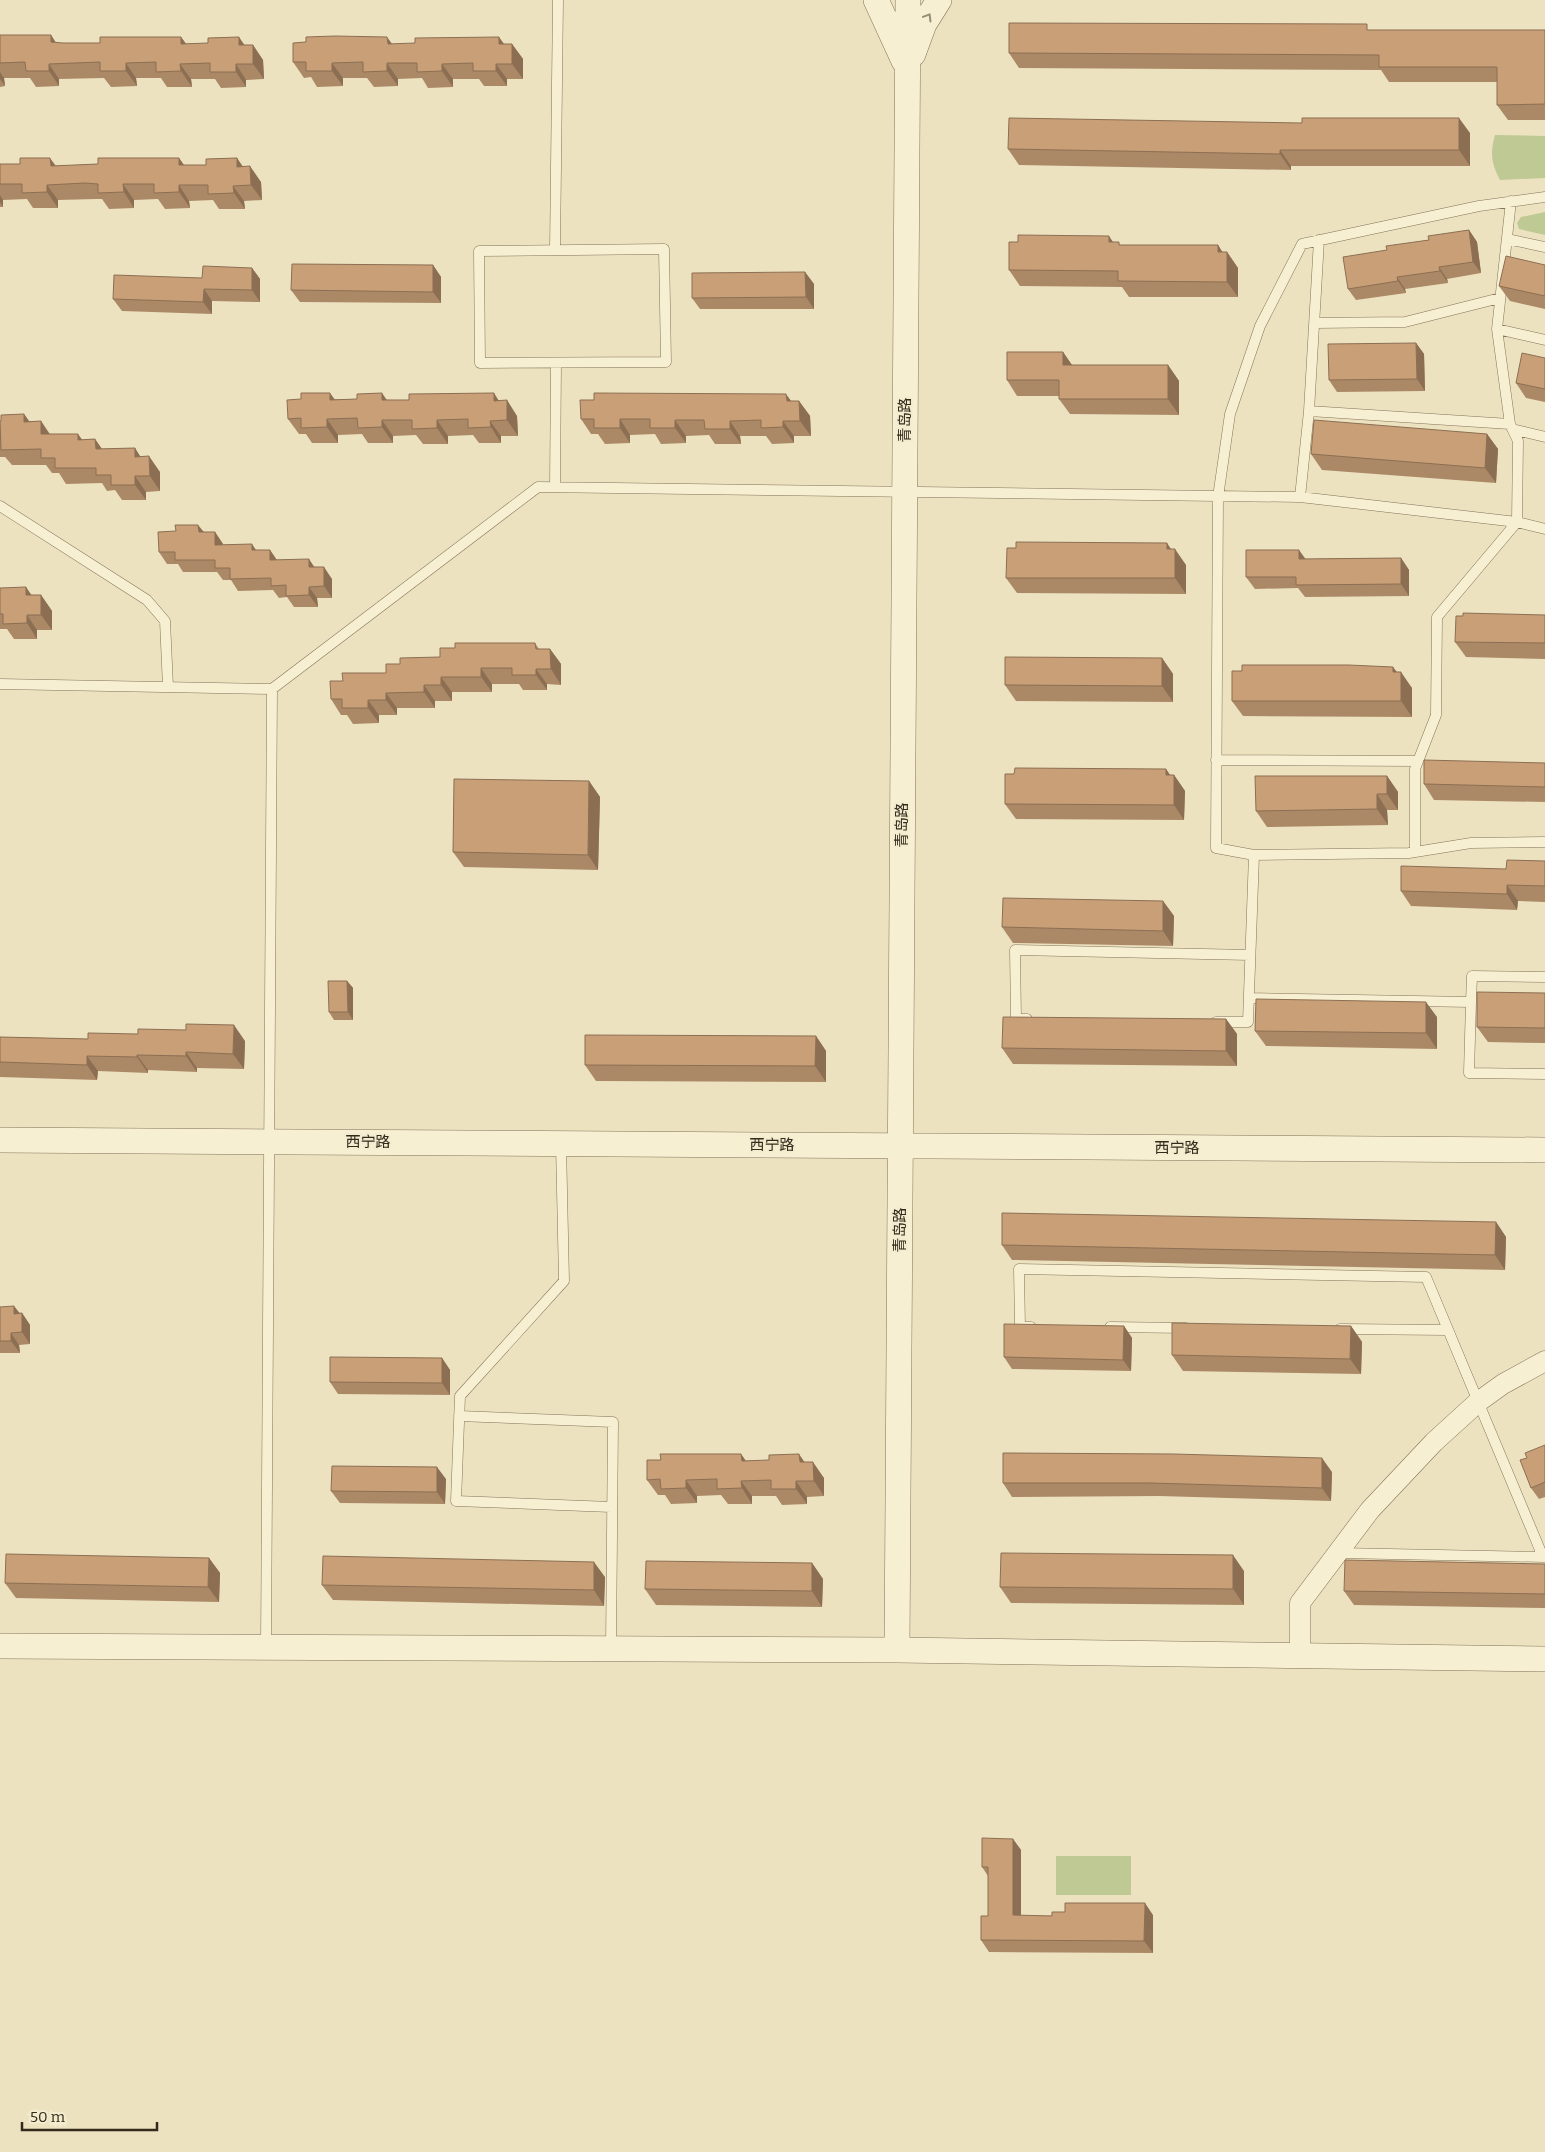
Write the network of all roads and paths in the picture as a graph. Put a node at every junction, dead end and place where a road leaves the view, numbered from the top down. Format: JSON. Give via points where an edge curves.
{"nodes":[{"id":1,"x":558,"y":0,"type":"edge"},
{"id":2,"x":876,"y":0,"type":"edge"},
{"id":3,"x":908,"y":0,"type":"edge"},
{"id":4,"x":939,"y":0,"type":"edge"},
{"id":5,"x":907,"y":68,"type":"junction"},
{"id":6,"x":1545,"y":197,"type":"edge"},
{"id":7,"x":1511,"y":201,"type":"junction"},
{"id":8,"x":1507,"y":239,"type":"junction"},
{"id":9,"x":1319,"y":240,"type":"junction"},
{"id":10,"x":1545,"y":247,"type":"edge"},
{"id":11,"x":555,"y":250,"type":"junction"},
{"id":12,"x":1500,"y":298,"type":"junction"},
{"id":13,"x":1314,"y":323,"type":"junction"},
{"id":14,"x":1496,"y":329,"type":"junction"},
{"id":15,"x":1545,"y":340,"type":"edge"},
{"id":16,"x":556,"y":362,"type":"junction"},
{"id":17,"x":1309,"y":411,"type":"junction"},
{"id":18,"x":1511,"y":427,"type":"junction"},
{"id":19,"x":1545,"y":437,"type":"edge"},
{"id":20,"x":555,"y":487,"type":"junction"},
{"id":21,"x":904,"y":494,"type":"junction"},
{"id":22,"x":1218,"y":497,"type":"junction"},
{"id":23,"x":1300,"y":497,"type":"junction"},
{"id":24,"x":0,"y":506,"type":"edge"},
{"id":25,"x":1517,"y":522,"type":"junction"},
{"id":26,"x":1545,"y":529,"type":"edge"},
{"id":27,"x":0,"y":684,"type":"edge"},
{"id":28,"x":168,"y":687,"type":"junction"},
{"id":29,"x":272,"y":689,"type":"junction"},
{"id":30,"x":1216,"y":760,"type":"junction"},
{"id":31,"x":1418,"y":761,"type":"junction"},
{"id":32,"x":1545,"y":842,"type":"edge"},
{"id":33,"x":1415,"y":852,"type":"junction"},
{"id":34,"x":1254,"y":855,"type":"junction"},
{"id":35,"x":1250,"y":955,"type":"junction"},
{"id":36,"x":1545,"y":977,"type":"edge"},
{"id":37,"x":1249,"y":998,"type":"junction"},
{"id":38,"x":1471,"y":1002,"type":"junction"},
{"id":39,"x":1035,"y":1019,"type":"edge"},
{"id":40,"x":1209,"y":1022,"type":"edge"},
{"id":41,"x":1545,"y":1074,"type":"edge"},
{"id":42,"x":0,"y":1140,"type":"edge"},
{"id":43,"x":270,"y":1142,"type":"junction"},
{"id":44,"x":561,"y":1143,"type":"junction"},
{"id":45,"x":900,"y":1146,"type":"junction"},
{"id":46,"x":1545,"y":1150,"type":"edge"},
{"id":47,"x":1040,"y":1327,"type":"edge"},
{"id":48,"x":1099,"y":1327,"type":"edge"},
{"id":49,"x":1199,"y":1328,"type":"edge"},
{"id":50,"x":1328,"y":1329,"type":"edge"},
{"id":51,"x":1448,"y":1330,"type":"junction"},
{"id":52,"x":1545,"y":1361,"type":"edge"},
{"id":53,"x":1478,"y":1402,"type":"junction"},
{"id":54,"x":459,"y":1416,"type":"junction"},
{"id":55,"x":611,"y":1507,"type":"junction"},
{"id":56,"x":1338,"y":1553,"type":"junction"},
{"id":57,"x":1544,"y":1557,"type":"edge"},
{"id":58,"x":0,"y":1646,"type":"edge"},
{"id":59,"x":266,"y":1647,"type":"junction"},
{"id":60,"x":611,"y":1649,"type":"junction"},
{"id":61,"x":897,"y":1650,"type":"junction"},
{"id":62,"x":1300,"y":1656,"type":"junction"},
{"id":63,"x":1545,"y":1659,"type":"edge"}],
"edges":[{"from":1,"to":11,"type":"lane"},
{"from":2,"to":5,"type":"street"},
{"from":3,"to":5,"type":"street","name":"青岛路"},
{"from":5,"to":4,"type":"street","one_way":true,"via":[[924,24]]},
{"from":5,"to":21,"type":"street","name":"青岛路"},
{"from":6,"to":7,"type":"lane"},
{"from":7,"to":8,"type":"lane"},
{"from":7,"to":9,"type":"lane"},
{"from":8,"to":10,"type":"lane"},
{"from":8,"to":12,"type":"lane"},
{"from":9,"to":13,"type":"lane"},
{"from":9,"to":22,"type":"lane","via":[[1302,244],[1260,326],[1230,414]]},
{"from":11,"to":16,"type":"lane","via":[[480,251],[480,363]]},
{"from":11,"to":16,"type":"lane","via":[[664,249],[666,362]]},
{"from":12,"to":13,"type":"lane","via":[[1405,322]]},
{"from":12,"to":14,"type":"lane"},
{"from":13,"to":17,"type":"lane"},
{"from":14,"to":15,"type":"lane"},
{"from":14,"to":18,"type":"lane"},
{"from":16,"to":20,"type":"lane"},
{"from":17,"to":18,"type":"lane"},
{"from":17,"to":23,"type":"lane"},
{"from":18,"to":19,"type":"lane"},
{"from":18,"to":25,"type":"lane","via":[[1518,440]]},
{"from":20,"to":21,"type":"lane"},
{"from":20,"to":29,"type":"lane","via":[[538,487]]},
{"from":21,"to":22,"type":"lane"},
{"from":21,"to":45,"type":"street","name":"青岛路"},
{"from":22,"to":23,"type":"lane"},
{"from":22,"to":30,"type":"lane"},
{"from":23,"to":25,"type":"lane"},
{"from":24,"to":28,"type":"lane","via":[[147,600],[165,620]]},
{"from":25,"to":26,"type":"lane"},
{"from":25,"to":31,"type":"lane","via":[[1437,617],[1436,715]]},
{"from":27,"to":28,"type":"lane"},
{"from":28,"to":29,"type":"lane"},
{"from":29,"to":43,"type":"lane"},
{"from":30,"to":31,"type":"lane"},
{"from":30,"to":34,"type":"lane","via":[[1216,848]]},
{"from":31,"to":33,"type":"lane","via":[[1415,769]]},
{"from":32,"to":33,"type":"lane","via":[[1471,843]]},
{"from":33,"to":34,"type":"lane"},
{"from":34,"to":35,"type":"lane"},
{"from":35,"to":37,"type":"lane"},
{"from":35,"to":39,"type":"lane","via":[[1015,950],[1016,1019]]},
{"from":36,"to":38,"type":"lane","via":[[1472,976]]},
{"from":37,"to":38,"type":"lane"},
{"from":37,"to":40,"type":"lane","via":[[1248,1022]]},
{"from":38,"to":41,"type":"lane","via":[[1469,1072]]},
{"from":42,"to":43,"type":"street","name":"西宁路"},
{"from":43,"to":44,"type":"street","name":"西宁路"},
{"from":43,"to":59,"type":"lane"},
{"from":44,"to":45,"type":"street","name":"西宁路"},
{"from":44,"to":54,"type":"lane","via":[[564,1281],[460,1396]]},
{"from":45,"to":46,"type":"street","name":"西宁路"},
{"from":45,"to":61,"type":"street","name":"青岛路"},
{"from":47,"to":51,"type":"lane","via":[[1020,1326],[1019,1269],[1426,1277]]},
{"from":48,"to":49,"type":"lane"},
{"from":50,"to":51,"type":"lane"},
{"from":51,"to":53,"type":"lane"},
{"from":52,"to":53,"type":"street"},
{"from":53,"to":56,"type":"street","via":[[1434,1442],[1376,1503]]},
{"from":53,"to":57,"type":"lane"},
{"from":54,"to":55,"type":"lane","via":[[613,1422]]},
{"from":54,"to":55,"type":"lane","via":[[456,1501]]},
{"from":55,"to":60,"type":"lane"},
{"from":56,"to":57,"type":"lane"},
{"from":56,"to":62,"type":"street","via":[[1300,1603]]},
{"from":58,"to":59,"type":"street"},
{"from":59,"to":60,"type":"street"},
{"from":60,"to":61,"type":"street"},
{"from":61,"to":62,"type":"street"},
{"from":62,"to":63,"type":"street"}]}
